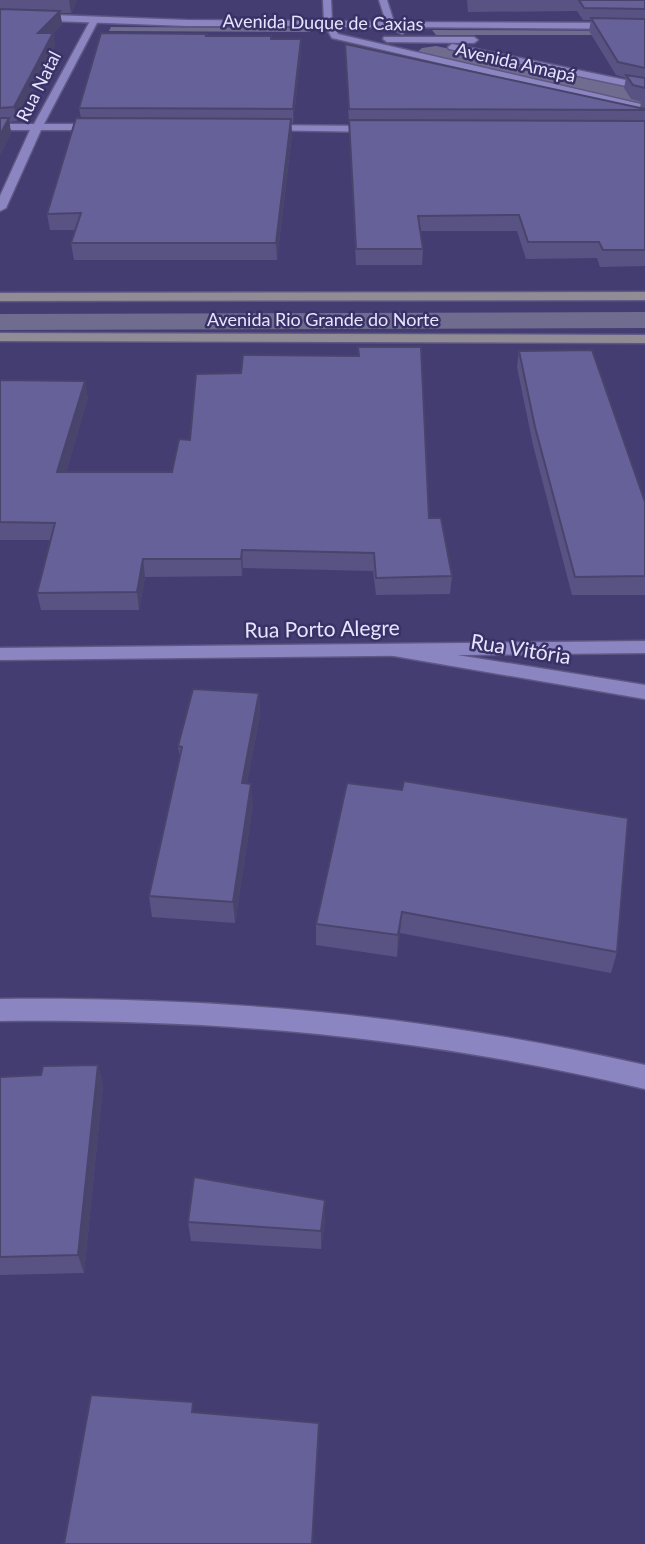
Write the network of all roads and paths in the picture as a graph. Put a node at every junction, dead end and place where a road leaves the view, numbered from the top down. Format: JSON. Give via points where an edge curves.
{"nodes":[{"id":1,"x":327,"y":0,"type":"edge"},
{"id":2,"x":383,"y":0,"type":"edge"},
{"id":3,"x":0,"y":16,"type":"edge"},
{"id":4,"x":94,"y":21,"type":"junction"},
{"id":5,"x":328,"y":24,"type":"junction"},
{"id":6,"x":391,"y":25,"type":"junction"},
{"id":7,"x":645,"y":26,"type":"edge"},
{"id":8,"x":73,"y":33,"type":"dead end"},
{"id":9,"x":85,"y":34,"type":"junction"},
{"id":10,"x":98,"y":34,"type":"edge"},
{"id":11,"x":321,"y":36,"type":"dead end"},
{"id":12,"x":335,"y":37,"type":"junction"},
{"id":13,"x":416,"y":40,"type":"junction"},
{"id":14,"x":484,"y":40,"type":"dead end"},
{"id":15,"x":645,"y":87,"type":"edge"},
{"id":16,"x":645,"y":108,"type":"edge"},
{"id":17,"x":0,"y":127,"type":"edge"},
{"id":18,"x":37,"y":127,"type":"junction"},
{"id":19,"x":106,"y":127,"type":"edge"},
{"id":20,"x":244,"y":128,"type":"edge"},
{"id":21,"x":382,"y":128,"type":"edge"},
{"id":22,"x":0,"y":208,"type":"edge"},
{"id":23,"x":645,"y":296,"type":"edge"},
{"id":24,"x":0,"y":297,"type":"edge"},
{"id":25,"x":0,"y":337,"type":"edge"},
{"id":26,"x":645,"y":339,"type":"edge"},
{"id":27,"x":645,"y":647,"type":"edge"},
{"id":28,"x":390,"y":650,"type":"junction"},
{"id":29,"x":0,"y":654,"type":"edge"},
{"id":30,"x":645,"y":692,"type":"edge"},
{"id":31,"x":0,"y":1010,"type":"edge"},
{"id":32,"x":645,"y":1077,"type":"edge"}],
"edges":[{"from":1,"to":5,"type":"street"},
{"from":2,"to":6,"type":"street"},
{"from":3,"to":4,"type":"street","name":"Avenida Duque de Caxias"},
{"from":4,"to":5,"type":"street","name":"Avenida Duque de Caxias"},
{"from":4,"to":9,"type":"street","name":"Rua Natal"},
{"from":5,"to":6,"type":"street","name":"Avenida Duque de Caxias"},
{"from":5,"to":12,"type":"street"},
{"from":6,"to":7,"type":"street","name":"Avenida Duque de Caxias"},
{"from":6,"to":13,"type":"street","name":"Avenida Amapá"},
{"from":8,"to":9,"type":"street"},
{"from":9,"to":10,"type":"street"},
{"from":9,"to":18,"type":"street","name":"Rua Natal"},
{"from":11,"to":12,"type":"street","name":"Avenida Duque de Caxias"},
{"from":12,"to":13,"type":"street","name":"Avenida Duque de Caxias"},
{"from":12,"to":16,"type":"street","name":"Avenida Amapá"},
{"from":13,"to":14,"type":"street","name":"Avenida Duque de Caxias"},
{"from":13,"to":15,"type":"street","name":"Avenida Amapá"},
{"from":17,"to":18,"type":"street"},
{"from":18,"to":19,"type":"street"},
{"from":18,"to":22,"type":"street","name":"Rua Natal"},
{"from":20,"to":21,"type":"street"},
{"from":23,"to":24,"type":"main road","name":"Avenida Rio Grande do Norte"},
{"from":25,"to":26,"type":"main road","name":"Avenida Rio Grande do Norte"},
{"from":27,"to":28,"type":"street","name":"Rua Porto Alegre"},
{"from":28,"to":29,"type":"street","name":"Rua Porto Alegre"},
{"from":28,"to":30,"type":"street","name":"Rua Vitória"},
{"from":31,"to":32,"type":"street","via":[[102,1008],[260,1015],[419,1032]]}]}
